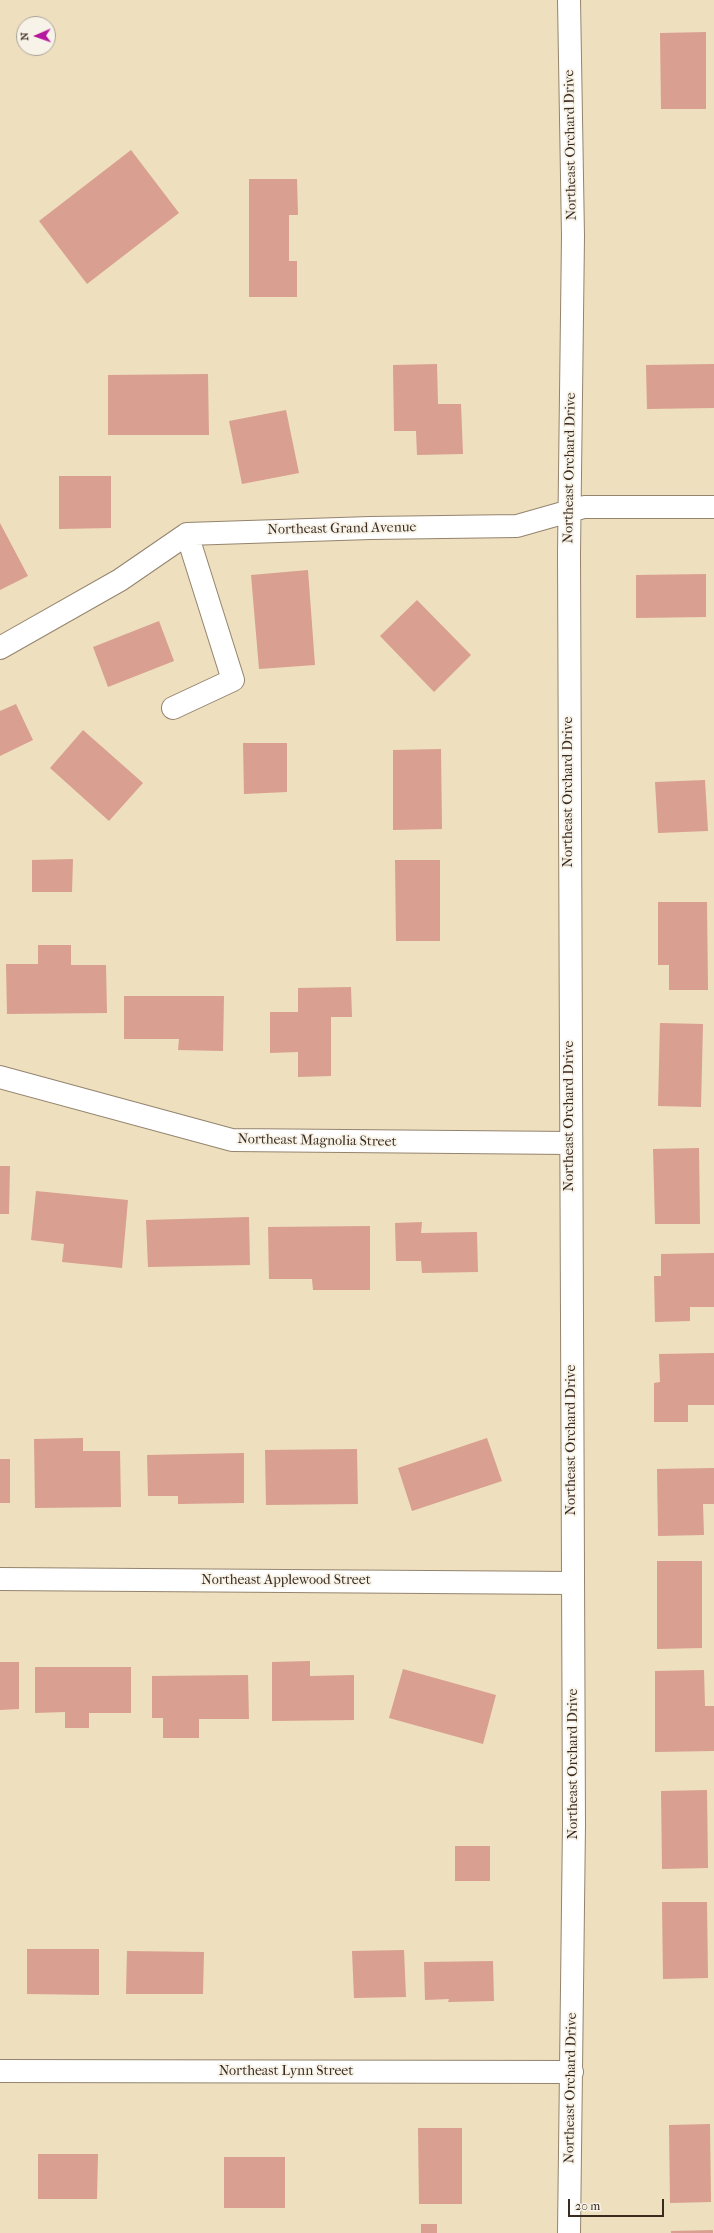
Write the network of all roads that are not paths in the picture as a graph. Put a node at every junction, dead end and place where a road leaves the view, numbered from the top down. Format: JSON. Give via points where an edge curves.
{"nodes":[{"id":1,"x":569,"y":0,"type":"edge"},
{"id":2,"x":714,"y":507,"type":"edge"},
{"id":3,"x":569,"y":511,"type":"junction"},
{"id":4,"x":187,"y":534,"type":"junction"},
{"id":5,"x":0,"y":648,"type":"edge"},
{"id":6,"x":173,"y":708,"type":"dead end"},
{"id":7,"x":0,"y":1076,"type":"edge"},
{"id":8,"x":570,"y":1143,"type":"junction"},
{"id":9,"x":0,"y":1579,"type":"edge"},
{"id":10,"x":572,"y":1583,"type":"junction"},
{"id":11,"x":0,"y":2071,"type":"edge"},
{"id":12,"x":572,"y":2072,"type":"junction"},
{"id":13,"x":569,"y":2233,"type":"edge"}],
"edges":[{"from":1,"to":3,"type":"street","name":"Northeast Orchard Drive","via":[[573,236]]},
{"from":2,"to":3,"type":"street","name":"Northeast Grand Avenue","via":[[584,507]]},
{"from":3,"to":4,"type":"street","name":"Northeast Grand Avenue","via":[[517,526]]},
{"from":3,"to":8,"type":"street","name":"Northeast Orchard Drive"},
{"from":4,"to":5,"type":"street","via":[[120,580]]},
{"from":4,"to":6,"type":"street","via":[[233,680]]},
{"from":7,"to":8,"type":"street","name":"Northeast Magnolia Street","via":[[232,1140]]},
{"from":8,"to":10,"type":"street","name":"Northeast Orchard Drive"},
{"from":9,"to":10,"type":"street","name":"Northeast Applewood Street"},
{"from":10,"to":12,"type":"street","name":"Northeast Orchard Drive"},
{"from":11,"to":12,"type":"street","name":"Northeast Lynn Street"},
{"from":12,"to":13,"type":"street","name":"Northeast Orchard Drive"}]}
